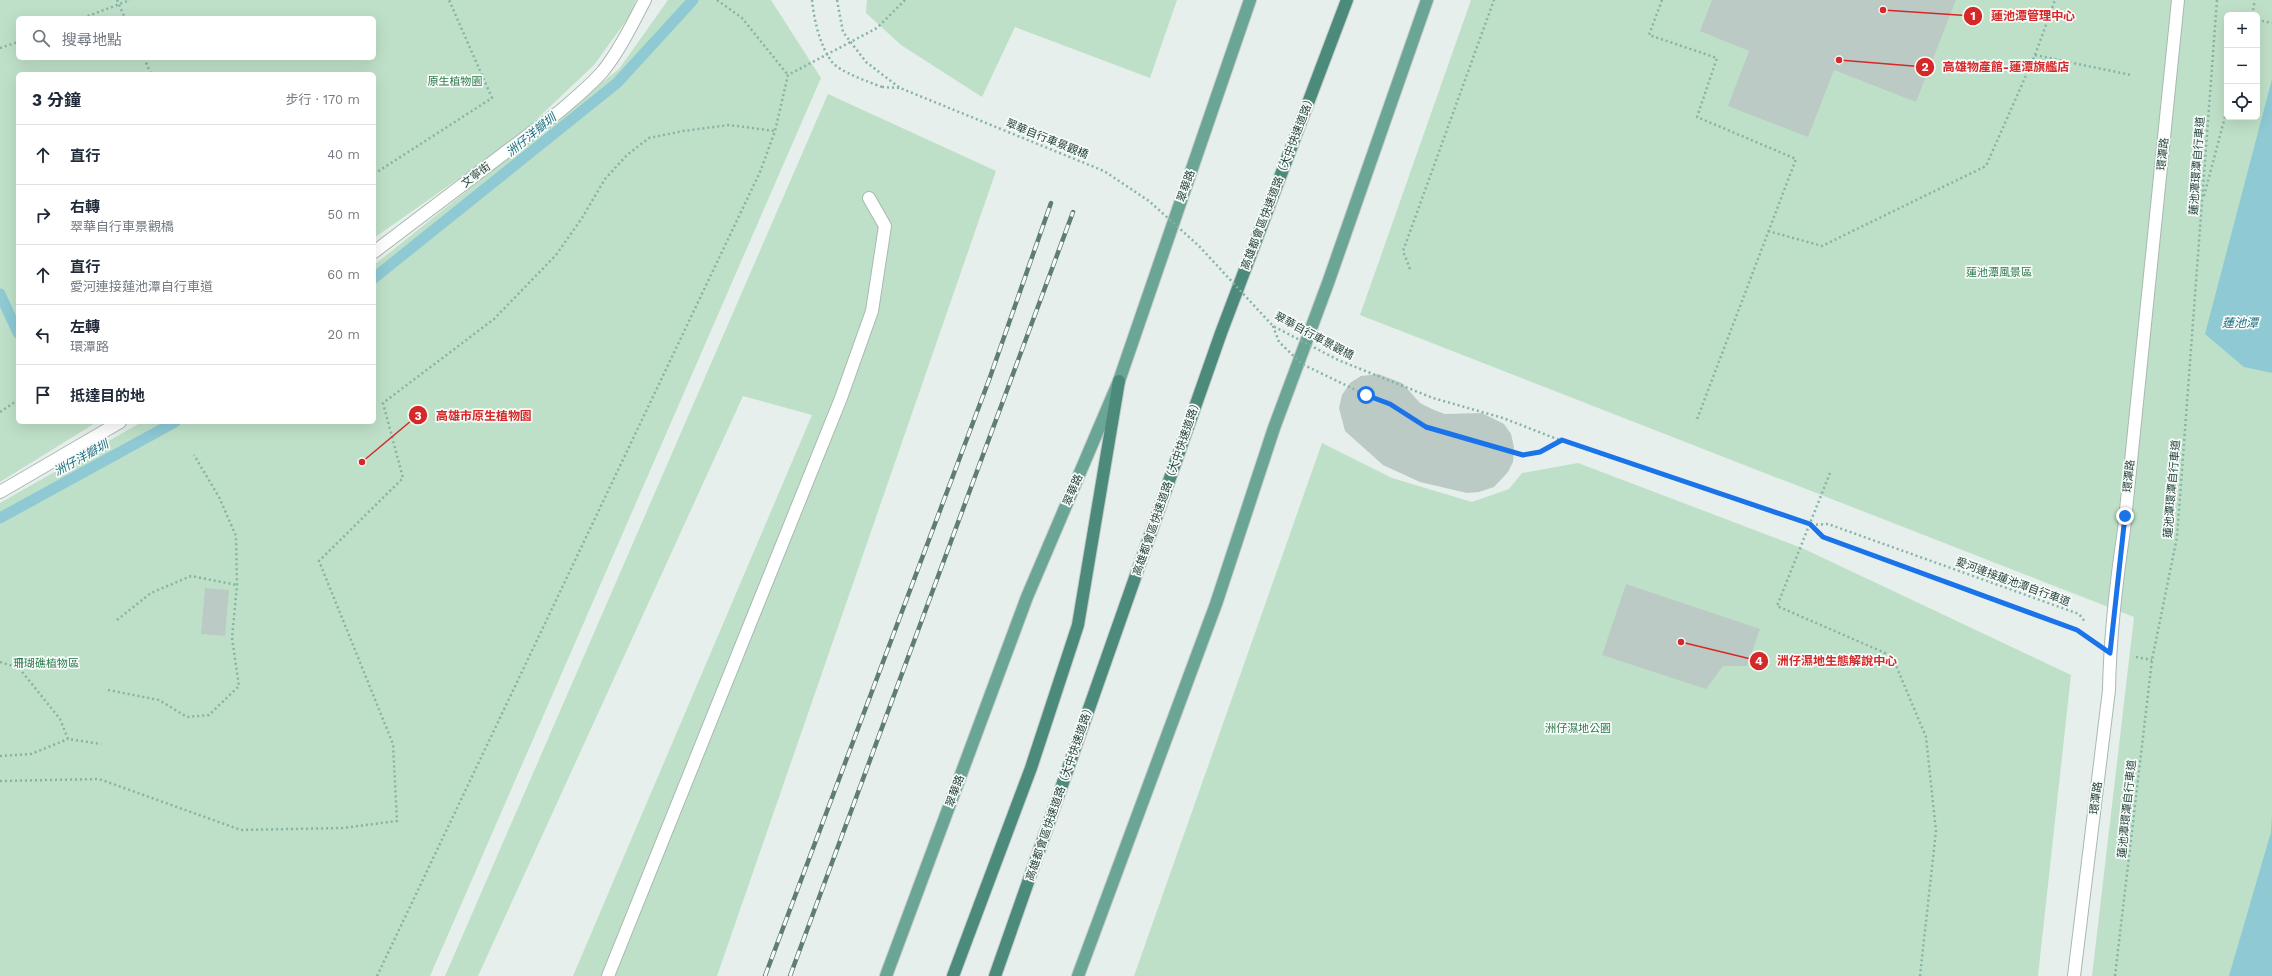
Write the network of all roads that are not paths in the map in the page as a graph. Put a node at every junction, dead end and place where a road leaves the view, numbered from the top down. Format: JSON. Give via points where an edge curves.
{"nodes":[{"id":1,"x":646,"y":0,"type":"edge"},
{"id":2,"x":1250,"y":0,"type":"edge"},
{"id":3,"x":1347,"y":0,"type":"edge"},
{"id":4,"x":1428,"y":0,"type":"edge"},
{"id":5,"x":2178,"y":0,"type":"edge"},
{"id":6,"x":869,"y":198,"type":"dead end"},
{"id":7,"x":376,"y":250,"type":"edge"},
{"id":8,"x":1119,"y":381,"type":"junction"},
{"id":9,"x":117,"y":424,"type":"edge"},
{"id":10,"x":0,"y":492,"type":"edge"},
{"id":11,"x":608,"y":976,"type":"edge"},
{"id":12,"x":886,"y":976,"type":"edge"},
{"id":13,"x":953,"y":976,"type":"edge"},
{"id":14,"x":995,"y":976,"type":"edge"},
{"id":15,"x":1078,"y":976,"type":"edge"},
{"id":16,"x":2074,"y":976,"type":"edge"}],
"edges":[{"from":1,"to":7,"type":"street","name":"文寧街","via":[[611,59],[582,91],[548,120]]},
{"from":2,"to":8,"type":"main road","name":"翠華路"},
{"from":3,"to":14,"type":"highway","name":"高雄都會區快速道路（大中快速道路）","via":[[1221,333]]},
{"from":4,"to":15,"type":"main road","via":[[1274,428],[1216,604]]},
{"from":5,"to":16,"type":"street","name":"環潭路","via":[[2110,653],[2109,690]]},
{"from":6,"to":11,"type":"street","via":[[885,226],[872,311],[841,398]]},
{"from":8,"to":12,"type":"main road","name":"翠華路","via":[[1027,596]]},
{"from":8,"to":13,"type":"highway","via":[[1078,625],[1031,768]]},
{"from":9,"to":10,"type":"street"}]}
